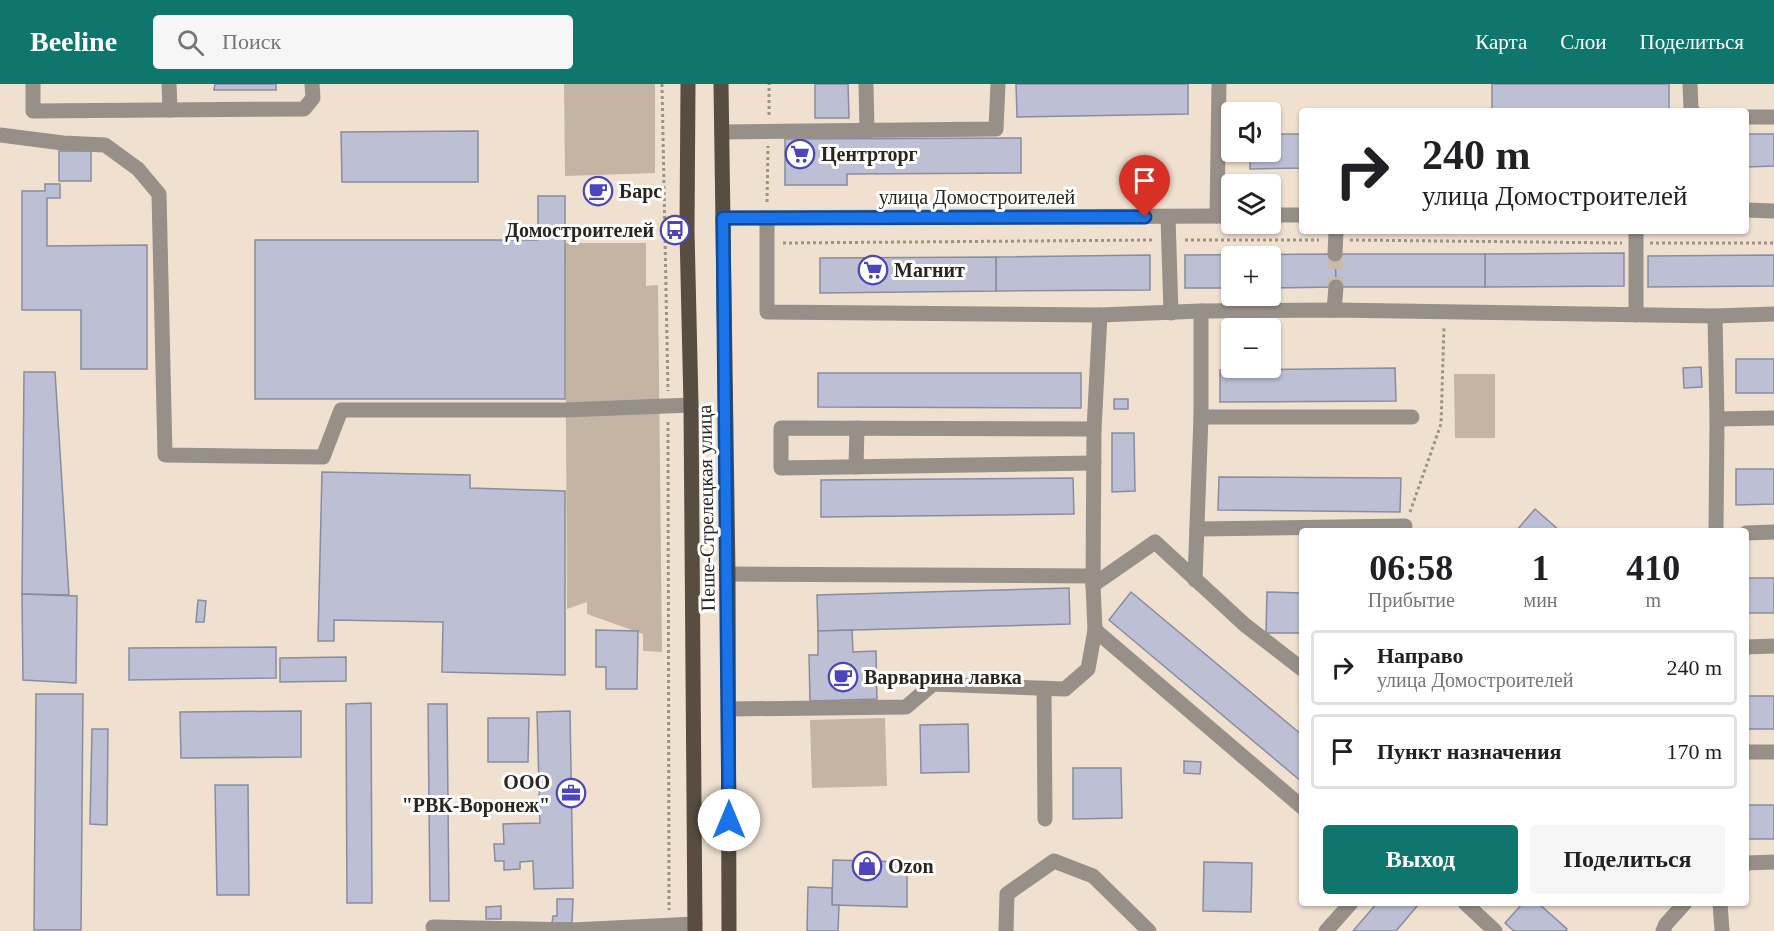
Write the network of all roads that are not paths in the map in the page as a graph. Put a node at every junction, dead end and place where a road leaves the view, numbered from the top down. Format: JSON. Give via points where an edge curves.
{"nodes":[{"id":1,"x":33,"y":84,"type":"edge"},
{"id":2,"x":169,"y":84,"type":"edge"},
{"id":3,"x":312,"y":84,"type":"edge"},
{"id":4,"x":688,"y":84,"type":"edge"},
{"id":5,"x":721,"y":84,"type":"edge"},
{"id":6,"x":866,"y":84,"type":"edge"},
{"id":7,"x":998,"y":84,"type":"edge"},
{"id":8,"x":1219,"y":84,"type":"edge"},
{"id":9,"x":1690,"y":84,"type":"edge"},
{"id":10,"x":1691,"y":108,"type":"edge"},
{"id":11,"x":170,"y":110,"type":"junction"},
{"id":12,"x":1749,"y":117,"type":"edge"},
{"id":13,"x":1774,"y":117,"type":"edge"},
{"id":14,"x":867,"y":131,"type":"junction"},
{"id":15,"x":722,"y":132,"type":"junction"},
{"id":16,"x":0,"y":135,"type":"edge"},
{"id":17,"x":1223,"y":174,"type":"edge"},
{"id":18,"x":1749,"y":210,"type":"edge"},
{"id":19,"x":1774,"y":211,"type":"edge"},
{"id":20,"x":1281,"y":215,"type":"edge"},
{"id":21,"x":1299,"y":215,"type":"edge"},
{"id":22,"x":1221,"y":216,"type":"edge"},
{"id":23,"x":1168,"y":217,"type":"junction"},
{"id":24,"x":723,"y":218,"type":"junction"},
{"id":25,"x":767,"y":218,"type":"junction"},
{"id":26,"x":1636,"y":237,"type":"edge"},
{"id":27,"x":1336,"y":287,"type":"tunnel mouth"},
{"id":28,"x":1334,"y":310,"type":"junction"},
{"id":29,"x":1201,"y":311,"type":"junction"},
{"id":30,"x":1171,"y":313,"type":"junction"},
{"id":31,"x":1774,"y":314,"type":"edge"},
{"id":32,"x":1100,"y":315,"type":"junction"},
{"id":33,"x":1636,"y":315,"type":"junction"},
{"id":34,"x":1714,"y":316,"type":"junction"},
{"id":35,"x":691,"y":405,"type":"junction"},
{"id":36,"x":1201,"y":417,"type":"junction"},
{"id":37,"x":1412,"y":417,"type":"dead end"},
{"id":38,"x":1774,"y":418,"type":"edge"},
{"id":39,"x":1717,"y":419,"type":"junction"},
{"id":40,"x":857,"y":428,"type":"junction"},
{"id":41,"x":1094,"y":429,"type":"junction"},
{"id":42,"x":1094,"y":463,"type":"junction"},
{"id":43,"x":856,"y":467,"type":"junction"},
{"id":44,"x":1405,"y":526,"type":"road end"},
{"id":45,"x":1716,"y":528,"type":"edge"},
{"id":46,"x":1197,"y":529,"type":"junction"},
{"id":47,"x":1774,"y":532,"type":"edge"},
{"id":48,"x":1749,"y":533,"type":"edge"},
{"id":49,"x":728,"y":574,"type":"junction"},
{"id":50,"x":1195,"y":580,"type":"junction"},
{"id":51,"x":1093,"y":581,"type":"junction"},
{"id":52,"x":1095,"y":630,"type":"junction"},
{"id":53,"x":1774,"y":646,"type":"edge"},
{"id":54,"x":1749,"y":647,"type":"edge"},
{"id":55,"x":1280,"y":651,"type":"junction"},
{"id":56,"x":1299,"y":652,"type":"edge"},
{"id":57,"x":1299,"y":667,"type":"edge"},
{"id":58,"x":1044,"y":689,"type":"junction"},
{"id":59,"x":729,"y":709,"type":"junction"},
{"id":60,"x":1749,"y":752,"type":"edge"},
{"id":61,"x":1774,"y":752,"type":"edge"},
{"id":62,"x":1299,"y":804,"type":"edge"},
{"id":63,"x":1045,"y":819,"type":"dead end"},
{"id":64,"x":1774,"y":862,"type":"edge"},
{"id":65,"x":1749,"y":863,"type":"edge"},
{"id":66,"x":1348,"y":906,"type":"edge"},
{"id":67,"x":1468,"y":906,"type":"edge"},
{"id":68,"x":1682,"y":906,"type":"edge"},
{"id":69,"x":1720,"y":906,"type":"edge"},
{"id":70,"x":433,"y":927,"type":"dead end"},
{"id":71,"x":695,"y":927,"type":"edge"},
{"id":72,"x":729,"y":931,"type":"edge"},
{"id":73,"x":1006,"y":931,"type":"edge"},
{"id":74,"x":1149,"y":931,"type":"edge"},
{"id":75,"x":1326,"y":931,"type":"edge"},
{"id":76,"x":1495,"y":931,"type":"edge"},
{"id":77,"x":1663,"y":931,"type":"edge"},
{"id":78,"x":1722,"y":931,"type":"edge"}],
"edges":[{"from":1,"to":11,"type":"street","via":[[33,111]]},
{"from":2,"to":11,"type":"street"},
{"from":3,"to":11,"type":"street","via":[[313,98],[304,109]]},
{"from":4,"to":35,"type":"main road","name":"Пеше-Стрелецкая улица"},
{"from":5,"to":15,"type":"main road","name":"Пеше-Стрелецкая улица"},
{"from":6,"to":14,"type":"street"},
{"from":7,"to":14,"type":"street","via":[[996,129]]},
{"from":8,"to":17,"type":"street"},
{"from":9,"to":10,"type":"street"},
{"from":12,"to":13,"type":"street"},
{"from":14,"to":15,"type":"street"},
{"from":15,"to":24,"type":"main road","name":"Пеше-Стрелецкая улица"},
{"from":16,"to":35,"type":"street","via":[[105,145],[138,169],[159,194],[165,455],[323,457],[342,410],[565,410]]},
{"from":18,"to":19,"type":"street"},
{"from":20,"to":21,"type":"street"},
{"from":22,"to":23,"type":"street","name":"улица Домостроителей"},
{"from":23,"to":25,"type":"street","name":"улица Домостроителей"},
{"from":23,"to":30,"type":"street"},
{"from":24,"to":25,"type":"street","name":"улица Домостроителей"},
{"from":24,"to":49,"type":"main road","name":"Пеше-Стрелецкая улица"},
{"from":25,"to":32,"type":"street","via":[[767,312]]},
{"from":26,"to":33,"type":"street"},
{"from":27,"to":28,"type":"street"},
{"from":28,"to":29,"type":"street"},
{"from":28,"to":33,"type":"street"},
{"from":29,"to":30,"type":"street"},
{"from":29,"to":36,"type":"street"},
{"from":30,"to":32,"type":"street"},
{"from":31,"to":34,"type":"street"},
{"from":32,"to":41,"type":"street"},
{"from":33,"to":34,"type":"street"},
{"from":34,"to":39,"type":"street"},
{"from":35,"to":71,"type":"main road","name":"Пеше-Стрелецкая улица"},
{"from":36,"to":37,"type":"street"},
{"from":36,"to":46,"type":"street"},
{"from":38,"to":39,"type":"street"},
{"from":39,"to":45,"type":"street"},
{"from":40,"to":41,"type":"street"},
{"from":40,"to":43,"type":"street"},
{"from":40,"to":43,"type":"street","via":[[781,428],[781,468]]},
{"from":41,"to":42,"type":"street"},
{"from":42,"to":43,"type":"street"},
{"from":42,"to":51,"type":"street"},
{"from":44,"to":46,"type":"street"},
{"from":46,"to":50,"type":"street"},
{"from":47,"to":48,"type":"street"},
{"from":49,"to":51,"type":"street"},
{"from":49,"to":59,"type":"main road","name":"Пеше-Стрелецкая улица"},
{"from":50,"to":51,"type":"street","via":[[1155,542]]},
{"from":50,"to":55,"type":"street"},
{"from":51,"to":52,"type":"street"},
{"from":52,"to":58,"type":"street","via":[[1088,669],[1065,689]]},
{"from":52,"to":62,"type":"street"},
{"from":53,"to":54,"type":"street"},
{"from":55,"to":56,"type":"street"},
{"from":55,"to":57,"type":"street"},
{"from":58,"to":59,"type":"street","via":[[933,684],[906,706]]},
{"from":58,"to":63,"type":"street"},
{"from":59,"to":72,"type":"main road","name":"Пеше-Стрелецкая улица"},
{"from":60,"to":61,"type":"street"},
{"from":64,"to":65,"type":"street"},
{"from":66,"to":75,"type":"street"},
{"from":67,"to":76,"type":"street"},
{"from":68,"to":77,"type":"street"},
{"from":69,"to":78,"type":"street"},
{"from":70,"to":71,"type":"street"},
{"from":73,"to":74,"type":"street","via":[[1007,894],[1054,861],[1093,876]]}]}
